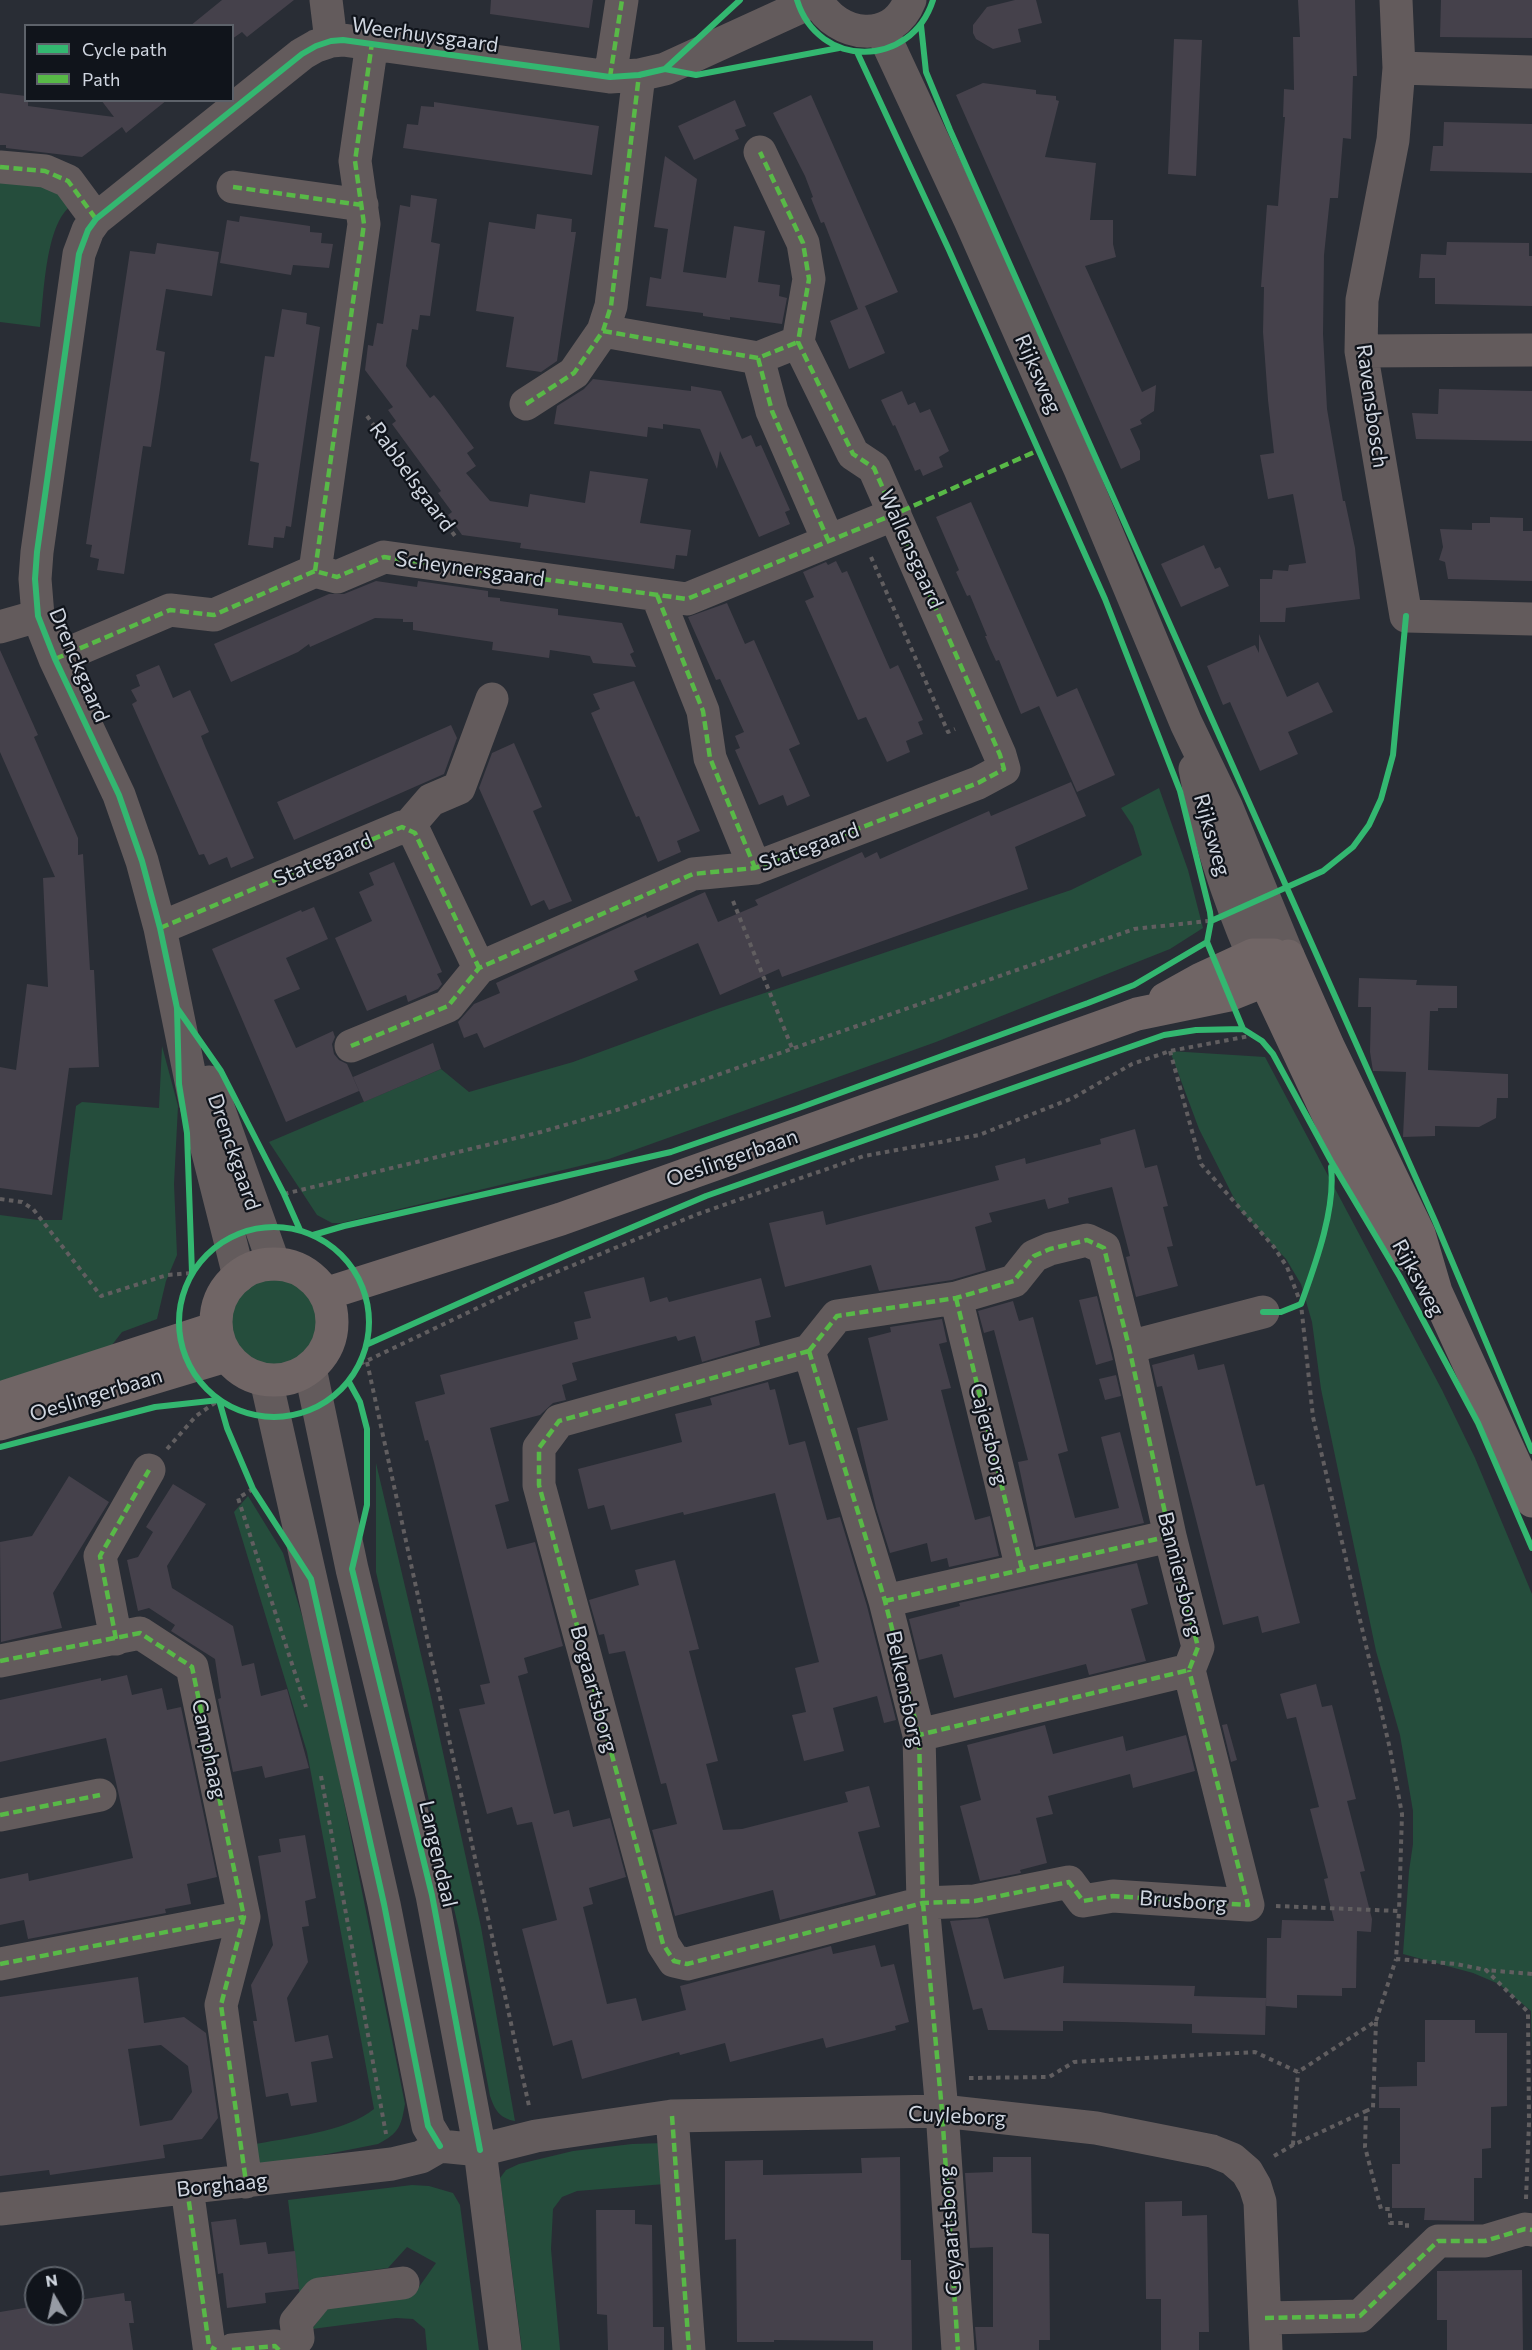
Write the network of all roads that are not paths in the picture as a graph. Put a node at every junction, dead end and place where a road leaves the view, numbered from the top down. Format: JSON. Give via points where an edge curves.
{"nodes":[{"id":1,"x":326,"y":0,"type":"edge"},
{"id":2,"x":622,"y":0,"type":"edge"},
{"id":3,"x":817,"y":0,"type":"edge"},
{"id":4,"x":910,"y":0,"type":"edge"},
{"id":5,"x":1396,"y":0,"type":"edge"},
{"id":6,"x":881,"y":28,"type":"junction"},
{"id":7,"x":331,"y":40,"type":"junction"},
{"id":8,"x":372,"y":43,"type":"junction"},
{"id":9,"x":1399,"y":68,"type":"junction"},
{"id":10,"x":1532,"y":72,"type":"edge"},
{"id":11,"x":624,"y":76,"type":"junction"},
{"id":12,"x":760,"y":152,"type":"dead end"},
{"id":13,"x":0,"y":167,"type":"edge"},
{"id":14,"x":233,"y":187,"type":"dead end"},
{"id":15,"x":362,"y":205,"type":"junction"},
{"id":16,"x":96,"y":219,"type":"junction"},
{"id":17,"x":603,"y":330,"type":"junction"},
{"id":18,"x":798,"y":342,"type":"junction"},
{"id":19,"x":1532,"y":350,"type":"edge"},
{"id":20,"x":1361,"y":351,"type":"junction"},
{"id":21,"x":758,"y":358,"type":"junction"},
{"id":22,"x":526,"y":404,"type":"dead end"},
{"id":23,"x":895,"y":514,"type":"junction"},
{"id":24,"x":828,"y":540,"type":"junction"},
{"id":25,"x":315,"y":571,"type":"junction"},
{"id":26,"x":657,"y":595,"type":"junction"},
{"id":27,"x":38,"y":616,"type":"junction"},
{"id":28,"x":1532,"y":619,"type":"edge"},
{"id":29,"x":0,"y":627,"type":"edge"},
{"id":30,"x":55,"y":659,"type":"junction"},
{"id":31,"x":492,"y":699,"type":"dead end"},
{"id":32,"x":1186,"y":723,"type":"junction"},
{"id":33,"x":1004,"y":769,"type":"joint"},
{"id":34,"x":406,"y":829,"type":"junction"},
{"id":35,"x":755,"y":868,"type":"junction"},
{"id":36,"x":160,"y":928,"type":"junction"},
{"id":37,"x":1288,"y":956,"type":"junction"},
{"id":38,"x":478,"y":968,"type":"junction"},
{"id":39,"x":1258,"y":968,"type":"junction"},
{"id":40,"x":177,"y":1008,"type":"junction"},
{"id":41,"x":351,"y":1046,"type":"dead end"},
{"id":42,"x":274,"y":1264,"type":"junction"},
{"id":43,"x":239,"y":1276,"type":"junction"},
{"id":44,"x":1436,"y":1292,"type":"junction"},
{"id":45,"x":325,"y":1294,"type":"junction"},
{"id":46,"x":956,"y":1298,"type":"junction"},
{"id":47,"x":1263,"y":1312,"type":"road end"},
{"id":48,"x":221,"y":1342,"type":"junction"},
{"id":49,"x":1129,"y":1347,"type":"junction"},
{"id":50,"x":809,"y":1351,"type":"junction"},
{"id":51,"x":310,"y":1368,"type":"junction"},
{"id":52,"x":266,"y":1380,"type":"junction"},
{"id":53,"x":0,"y":1398,"type":"edge"},
{"id":54,"x":0,"y":1424,"type":"edge"},
{"id":55,"x":149,"y":1470,"type":"road end"},
{"id":56,"x":1532,"y":1501,"type":"edge"},
{"id":57,"x":1170,"y":1536,"type":"junction"},
{"id":58,"x":1022,"y":1569,"type":"junction"},
{"id":59,"x":885,"y":1601,"type":"junction"},
{"id":60,"x":116,"y":1639,"type":"junction"},
{"id":61,"x":0,"y":1661,"type":"edge"},
{"id":62,"x":1188,"y":1670,"type":"junction"},
{"id":63,"x":919,"y":1735,"type":"junction"},
{"id":64,"x":100,"y":1795,"type":"dead end"},
{"id":65,"x":0,"y":1815,"type":"edge"},
{"id":66,"x":924,"y":1903,"type":"junction"},
{"id":67,"x":244,"y":1917,"type":"junction"},
{"id":68,"x":0,"y":1964,"type":"edge"},
{"id":69,"x":942,"y":2111,"type":"junction"},
{"id":70,"x":672,"y":2116,"type":"junction"},
{"id":71,"x":440,"y":2146,"type":"junction"},
{"id":72,"x":480,"y":2150,"type":"junction"},
{"id":73,"x":246,"y":2182,"type":"junction"},
{"id":74,"x":187,"y":2188,"type":"junction"},
{"id":75,"x":0,"y":2209,"type":"edge"},
{"id":76,"x":1528,"y":2230,"type":"edge"},
{"id":77,"x":403,"y":2283,"type":"dead end"},
{"id":78,"x":1264,"y":2318,"type":"junction"},
{"id":79,"x":216,"y":2350,"type":"edge"},
{"id":80,"x":232,"y":2350,"type":"edge"},
{"id":81,"x":279,"y":2350,"type":"edge"},
{"id":82,"x":289,"y":2350,"type":"edge"},
{"id":83,"x":505,"y":2350,"type":"edge"},
{"id":84,"x":689,"y":2350,"type":"edge"},
{"id":85,"x":958,"y":2350,"type":"edge"},
{"id":86,"x":1266,"y":2350,"type":"edge"}],
"edges":[{"from":1,"to":7,"type":"street"},
{"from":2,"to":11,"type":"street"},
{"from":3,"to":6,"type":"street","via":[[828,17],[846,29],[861,32]]},
{"from":3,"to":11,"type":"street","name":"Weerhuysgaard","via":[[664,69]]},
{"from":4,"to":6,"type":"street","via":[[903,13]]},
{"from":5,"to":9,"type":"street","name":"Ravensbosch"},
{"from":6,"to":32,"type":"street","name":"Rijksweg","via":[[1075,458]]},
{"from":7,"to":8,"type":"street","name":"Weerhuysgaard"},
{"from":7,"to":16,"type":"street","name":"Weerhuysgaard","via":[[302,54]]},
{"from":8,"to":11,"type":"street","name":"Weerhuysgaard"},
{"from":8,"to":15,"type":"street","name":"Rabbelsgaard","via":[[355,160]]},
{"from":9,"to":10,"type":"street"},
{"from":9,"to":20,"type":"street","name":"Ravensbosch","via":[[1393,140],[1362,300]]},
{"from":11,"to":17,"type":"street","via":[[611,306]]},
{"from":12,"to":18,"type":"street","via":[[803,243],[809,279]]},
{"from":13,"to":16,"type":"street","via":[[45,171],[68,181]]},
{"from":14,"to":15,"type":"street"},
{"from":15,"to":25,"type":"street","name":"Rabbelsgaard","via":[[364,224]]},
{"from":16,"to":27,"type":"street","name":"Drenckgaard","via":[[79,254],[75,277],[37,552]]},
{"from":17,"to":21,"type":"street"},
{"from":17,"to":22,"type":"street","via":[[574,373]]},
{"from":18,"to":21,"type":"street"},
{"from":18,"to":23,"type":"street","name":"Wallensgaard","via":[[853,454],[874,468]]},
{"from":19,"to":20,"type":"street"},
{"from":20,"to":28,"type":"street","name":"Ravensbosch","via":[[1406,616]]},
{"from":21,"to":24,"type":"street","via":[[772,411]]},
{"from":23,"to":24,"type":"street","name":"Scheynersgaard"},
{"from":23,"to":33,"type":"street","name":"Wallensgaard"},
{"from":24,"to":26,"type":"street","name":"Scheynersgaard","via":[[687,599]]},
{"from":25,"to":26,"type":"street","name":"Scheynersgaard","via":[[337,577],[384,557]]},
{"from":25,"to":30,"type":"street","name":"Scheynersgaard","via":[[214,615],[170,610]]},
{"from":26,"to":35,"type":"street","via":[[703,711],[710,758]]},
{"from":27,"to":29,"type":"street"},
{"from":27,"to":30,"type":"street","name":"Drenckgaard"},
{"from":30,"to":36,"type":"street","name":"Drenckgaard","via":[[119,795]]},
{"from":31,"to":34,"type":"street","via":[[459,788],[431,800]]},
{"from":32,"to":37,"type":"street","name":"Rijksweg","via":[[1227,808]]},
{"from":32,"to":39,"type":"street","name":"Rijksweg","via":[[1218,914]]},
{"from":33,"to":35,"type":"street","name":"Stategaard","via":[[978,783]]},
{"from":34,"to":36,"type":"street","name":"Stategaard","via":[[402,827]]},
{"from":34,"to":38,"type":"street","via":[[414,833]]},
{"from":35,"to":38,"type":"street","name":"Stategaard","via":[[693,874]]},
{"from":36,"to":40,"type":"street","name":"Drenckgaard"},
{"from":37,"to":39,"type":"main road","name":"Oeslingerbaan"},
{"from":37,"to":44,"type":"main road","name":"Rijksweg","via":[[1419,1234]]},
{"from":38,"to":41,"type":"street","name":"Stategaard","via":[[448,1006]]},
{"from":39,"to":44,"type":"main road","name":"Rijksweg","via":[[1348,1157]]},
{"from":39,"to":45,"type":"main road","name":"Oeslingerbaan","via":[[561,1219]]},
{"from":40,"to":42,"type":"street","name":"Drenckgaard","via":[[215,1095]]},
{"from":40,"to":43,"type":"street","name":"Drenckgaard","via":[[195,1101]]},
{"from":42,"to":43,"type":"main road","via":[[253,1268]]},
{"from":42,"to":45,"type":"main road","via":[[300,1270]]},
{"from":43,"to":48,"type":"main road","via":[[221,1298],[216,1317]]},
{"from":44,"to":56,"type":"main road","name":"Rijksweg"},
{"from":45,"to":51,"type":"main road","via":[[332,1313],[332,1330],[322,1356]]},
{"from":46,"to":49,"type":"street","name":"Banniersborg","via":[[1014,1281],[1034,1256],[1087,1240],[1104,1248]]},
{"from":46,"to":50,"type":"street","name":"Banniersborg","via":[[837,1316]]},
{"from":46,"to":58,"type":"street","name":"Cajersborg"},
{"from":47,"to":49,"type":"street"},
{"from":48,"to":52,"type":"main road","via":[[234,1365]]},
{"from":48,"to":53,"type":"main road","name":"Oeslingerbaan"},
{"from":48,"to":54,"type":"main road","name":"Oeslingerbaan","via":[[190,1367]]},
{"from":49,"to":57,"type":"street","name":"Banniersborg"},
{"from":50,"to":59,"type":"street","name":"Belkensborg"},
{"from":50,"to":66,"type":"street","name":"Bogaartsborg","via":[[559,1421],[539,1448],[539,1485],[663,1944],[674,1961],[687,1964]]},
{"from":51,"to":52,"type":"main road","via":[[293,1377]]},
{"from":51,"to":72,"type":"street","name":"Langendaal","via":[[352,1569],[432,1895]]},
{"from":52,"to":71,"type":"street","via":[[384,1904],[428,2126]]},
{"from":55,"to":60,"type":"street","via":[[100,1556]]},
{"from":57,"to":58,"type":"street"},
{"from":57,"to":62,"type":"street","name":"Banniersborg","via":[[1198,1647]]},
{"from":58,"to":59,"type":"street"},
{"from":59,"to":63,"type":"street","name":"Belkensborg"},
{"from":60,"to":61,"type":"street","name":"Camphaag"},
{"from":60,"to":67,"type":"street","name":"Camphaag","via":[[140,1633],[192,1667]]},
{"from":62,"to":63,"type":"street"},
{"from":62,"to":66,"type":"street","name":"Brusborg","via":[[1248,1905],[1113,1896],[1083,1901],[1069,1882],[975,1901]]},
{"from":63,"to":66,"type":"street","name":"Belkensborg"},
{"from":64,"to":65,"type":"street"},
{"from":66,"to":69,"type":"street","name":"Belkensborg"},
{"from":67,"to":68,"type":"street"},
{"from":67,"to":73,"type":"street","name":"Camphaag","via":[[221,2005]]},
{"from":69,"to":70,"type":"street","name":"Cuyleborg"},
{"from":69,"to":78,"type":"street","name":"Cuyleborg","via":[[1107,2130],[1212,2151],[1232,2159],[1247,2172],[1260,2202]]},
{"from":69,"to":85,"type":"street","name":"Geyaartsborg"},
{"from":70,"to":72,"type":"street","name":"Cuyleborg","via":[[536,2136]]},
{"from":70,"to":84,"type":"street"},
{"from":71,"to":72,"type":"street"},
{"from":71,"to":73,"type":"street","name":"Borghaag","via":[[421,2157],[392,2164]]},
{"from":72,"to":83,"type":"street","name":"Langendaal"},
{"from":73,"to":74,"type":"street","name":"Borghaag"},
{"from":74,"to":75,"type":"street","name":"Borghaag"},
{"from":74,"to":79,"type":"street","via":[[209,2346]]},
{"from":76,"to":78,"type":"street","via":[[1485,2241],[1438,2241],[1360,2316]]},
{"from":77,"to":82,"type":"street","via":[[319,2294],[296,2322],[298,2338]]},
{"from":78,"to":86,"type":"street"},
{"from":80,"to":81,"type":"street","via":[[275,2346]]}]}
